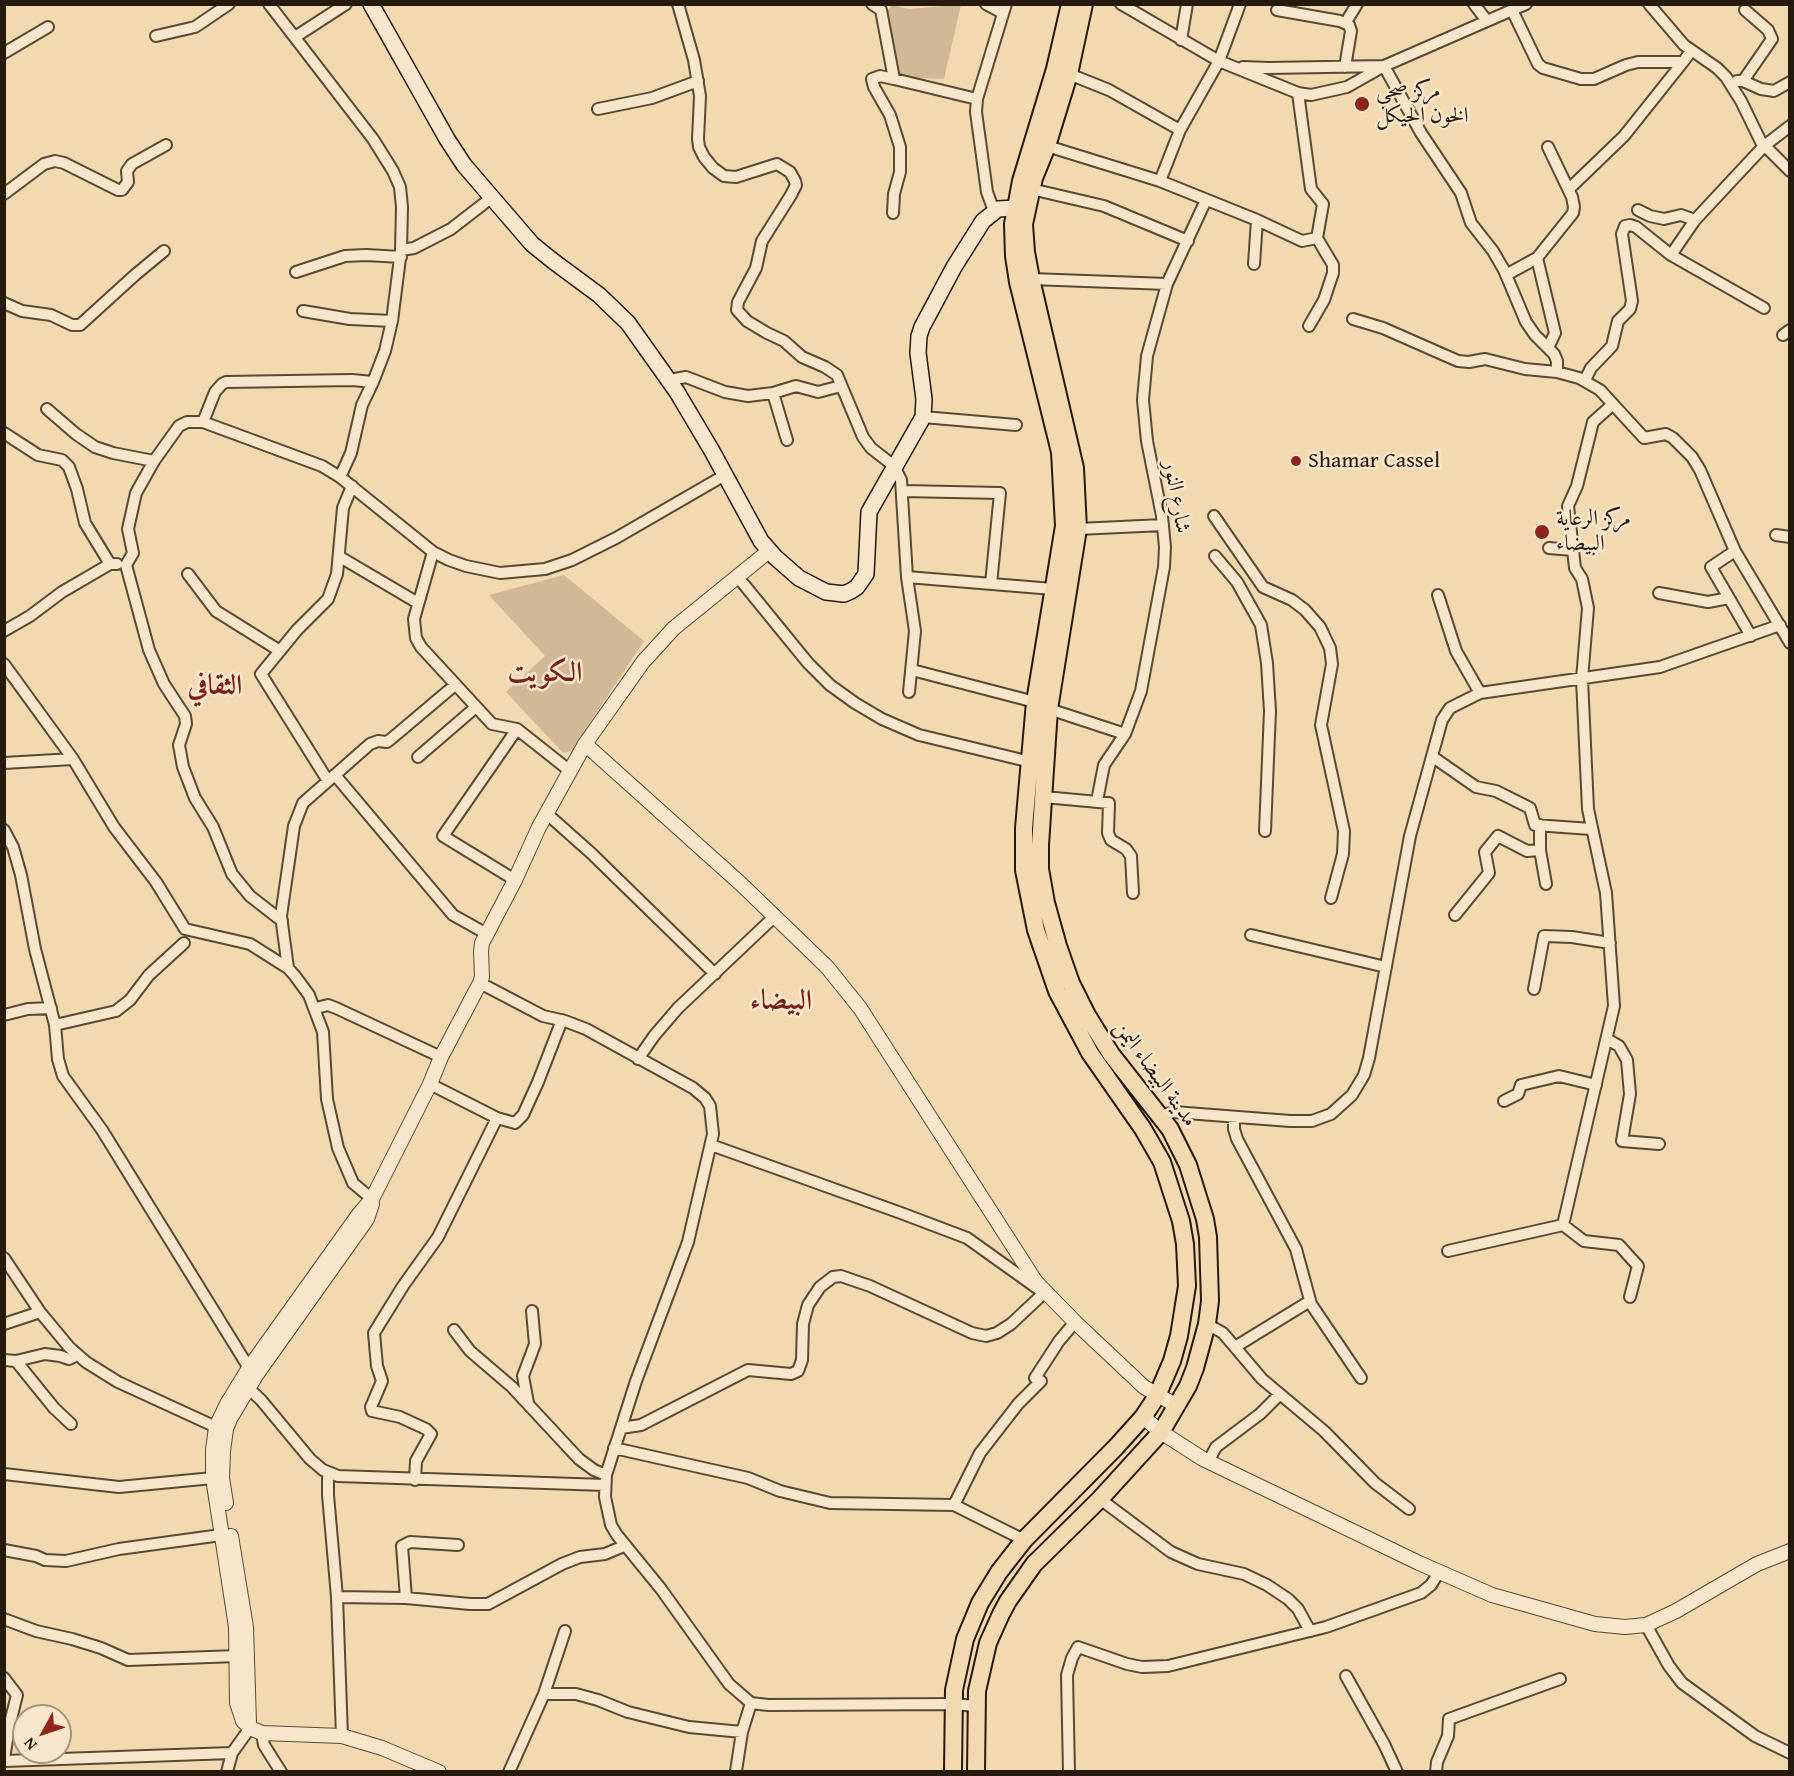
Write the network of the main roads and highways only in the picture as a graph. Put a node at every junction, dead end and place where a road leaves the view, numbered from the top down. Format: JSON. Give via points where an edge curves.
{"nodes":[{"id":1,"x":371,"y":4,"type":"edge"},
{"id":2,"x":1070,"y":4,"type":"edge"},
{"id":3,"x":1084,"y":4,"type":"edge"},
{"id":4,"x":1015,"y":208,"type":"junction"},
{"id":5,"x":1042,"y":706,"type":"junction"},
{"id":6,"x":1037,"y":764,"type":"junction"},
{"id":7,"x":1160,"y":1116,"type":"junction"},
{"id":8,"x":1143,"y":1129,"type":"junction"},
{"id":9,"x":953,"y":1772,"type":"edge"},
{"id":10,"x":976,"y":1772,"type":"edge"}],
"edges":[{"from":1,"to":4,"type":"main road","via":[[464,165],[522,234],[620,314],[669,380],[769,551],[799,578],[826,592],[844,594],[857,587],[866,574],[869,512],[923,417],[918,354],[922,327],[983,221],[994,211]]},
{"from":2,"to":4,"type":"main road"},
{"from":3,"to":5,"type":"main road","via":[[1069,74],[1031,189],[1024,224],[1031,279],[1075,468],[1078,529]]},
{"from":4,"to":5,"type":"main road","via":[[1013,237],[1018,282],[1060,452],[1064,526],[1053,589]]},
{"from":5,"to":6,"type":"main road"},
{"from":6,"to":7,"type":"main road","name":"مدينة البيضاء اليمن","via":[[1044,797],[1040,868],[1051,924],[1064,963],[1094,1029]]},
{"from":6,"to":8,"type":"main road","name":"مدينة البيضاء اليمن","via":[[1024,828],[1024,870],[1040,946],[1075,1027]]},
{"from":7,"to":8,"type":"main road"},
{"from":7,"to":10,"type":"main road","name":"مدينة البيضاء اليمن","via":[[1188,1165],[1208,1237],[1211,1283],[1207,1324],[1195,1368],[1161,1432],[1034,1564],[1008,1601],[988,1643],[980,1675]]},
{"from":8,"to":9,"type":"main road","name":"مدينة البيضاء اليمن","via":[[1162,1162],[1185,1244],[1187,1286],[1172,1361],[1143,1417],[1024,1540],[980,1603],[960,1657],[953,1704]]}]}
